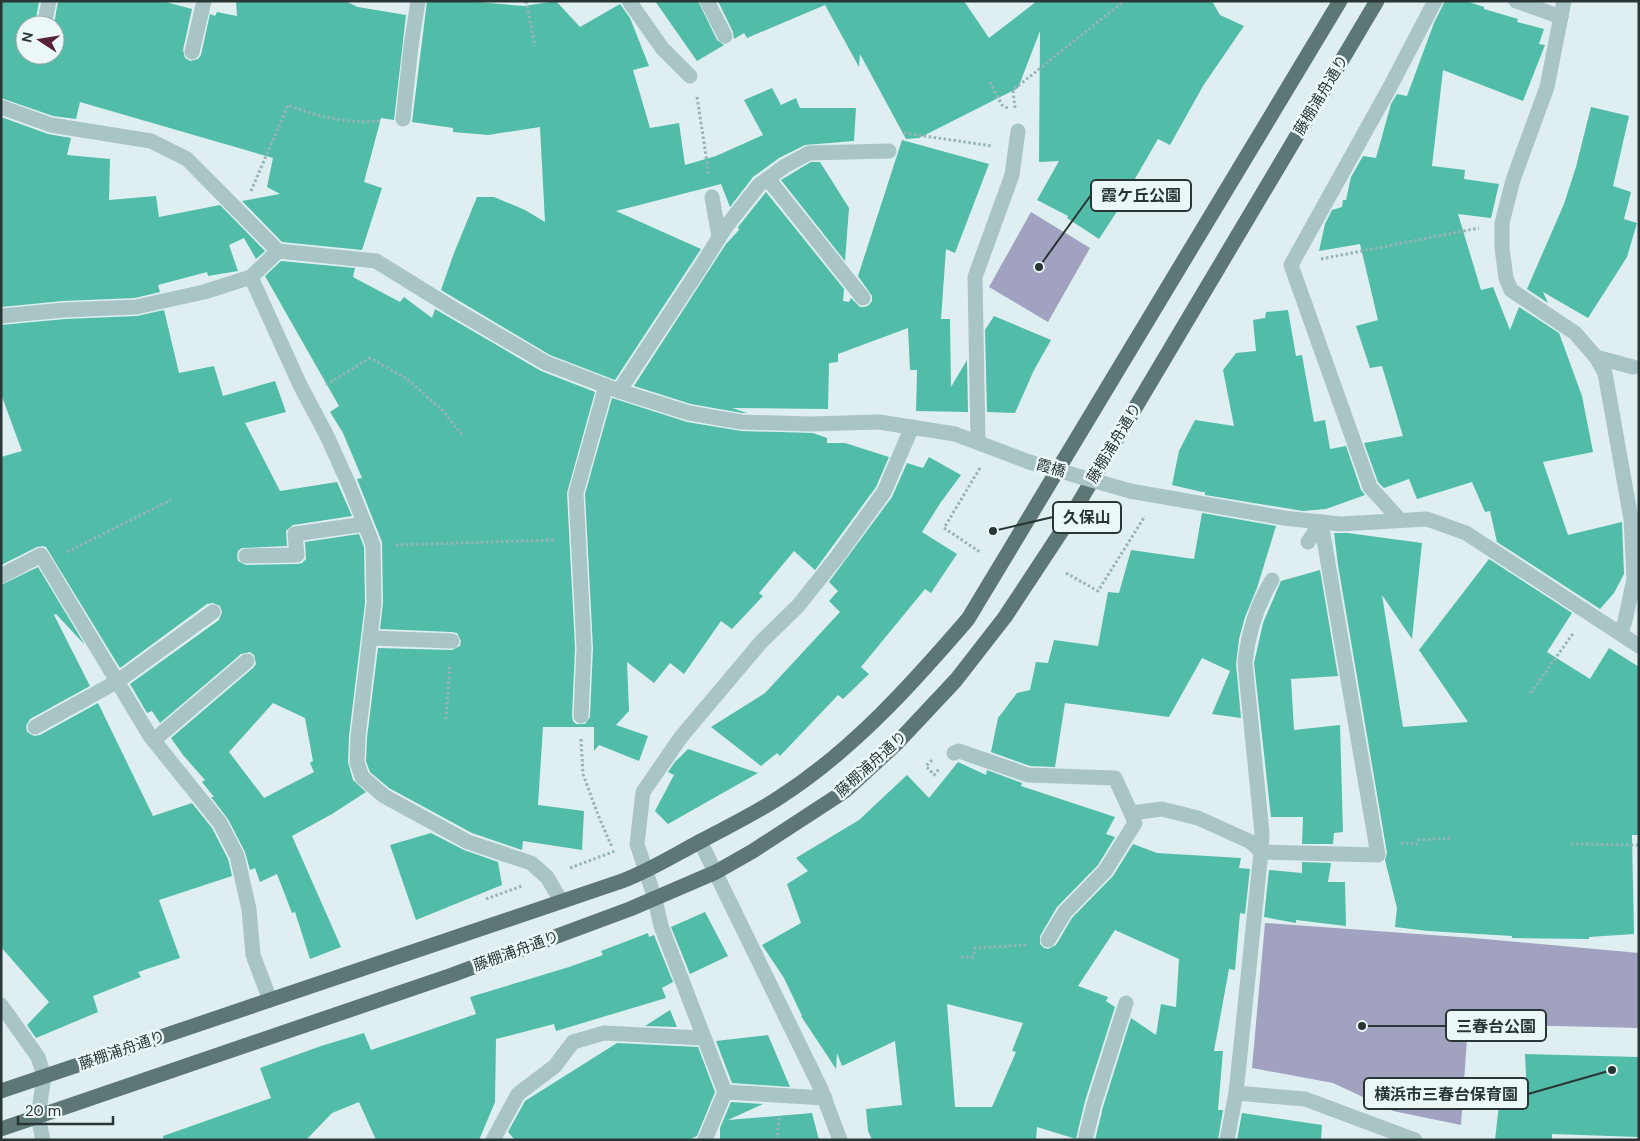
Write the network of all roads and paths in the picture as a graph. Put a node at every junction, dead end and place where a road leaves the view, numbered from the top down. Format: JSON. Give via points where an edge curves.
{"nodes":[{"id":1,"x":49,"y":1,"type":"edge"},
{"id":2,"x":204,"y":1,"type":"edge"},
{"id":3,"x":418,"y":1,"type":"edge"},
{"id":4,"x":526,"y":1,"type":"edge"},
{"id":5,"x":629,"y":1,"type":"edge"},
{"id":6,"x":707,"y":1,"type":"edge"},
{"id":7,"x":1124,"y":1,"type":"edge"},
{"id":8,"x":1340,"y":1,"type":"edge"},
{"id":9,"x":1377,"y":1,"type":"edge"},
{"id":10,"x":1434,"y":1,"type":"edge"},
{"id":11,"x":1516,"y":1,"type":"edge"},
{"id":12,"x":1564,"y":1,"type":"edge"},
{"id":13,"x":46,"y":15,"type":"edge"},
{"id":14,"x":1561,"y":17,"type":"junction"},
{"id":15,"x":725,"y":36,"type":"dead end"},
{"id":16,"x":535,"y":46,"type":"dead end"},
{"id":17,"x":192,"y":52,"type":"dead end"},
{"id":18,"x":690,"y":76,"type":"joint"},
{"id":19,"x":990,"y":82,"type":"dead end"},
{"id":20,"x":1,"y":107,"type":"edge"},
{"id":21,"x":403,"y":119,"type":"joint"},
{"id":22,"x":1018,"y":130,"type":"dead end"},
{"id":23,"x":1015,"y":149,"type":"junction"},
{"id":24,"x":889,"y":151,"type":"joint"},
{"id":25,"x":768,"y":179,"type":"junction"},
{"id":26,"x":712,"y":197,"type":"joint"},
{"id":27,"x":241,"y":213,"type":"junction"},
{"id":28,"x":1502,"y":223,"type":"junction"},
{"id":29,"x":719,"y":237,"type":"junction"},
{"id":30,"x":278,"y":251,"type":"junction"},
{"id":31,"x":1291,"y":265,"type":"junction"},
{"id":32,"x":251,"y":276,"type":"junction"},
{"id":33,"x":863,"y":298,"type":"dead end"},
{"id":34,"x":1,"y":316,"type":"edge"},
{"id":35,"x":1596,"y":357,"type":"junction"},
{"id":36,"x":1633,"y":367,"type":"dead end"},
{"id":37,"x":613,"y":388,"type":"junction"},
{"id":38,"x":306,"y":397,"type":"junction"},
{"id":39,"x":912,"y":427,"type":"junction"},
{"id":40,"x":463,"y":436,"type":"dead end"},
{"id":41,"x":985,"y":444,"type":"junction"},
{"id":42,"x":171,"y":500,"type":"dead end"},
{"id":43,"x":1400,"y":520,"type":"junction"},
{"id":44,"x":1321,"y":522,"type":"junction"},
{"id":45,"x":365,"y":524,"type":"junction"},
{"id":46,"x":1136,"y":530,"type":"dead end"},
{"id":47,"x":578,"y":539,"type":"junction"},
{"id":48,"x":1308,"y":542,"type":"dead end"},
{"id":49,"x":373,"y":545,"type":"junction"},
{"id":50,"x":982,"y":554,"type":"dead end"},
{"id":51,"x":246,"y":556,"type":"dead end"},
{"id":52,"x":44,"y":559,"type":"junction"},
{"id":53,"x":1066,"y":573,"type":"dead end"},
{"id":54,"x":1,"y":576,"type":"edge"},
{"id":55,"x":1272,"y":580,"type":"dead end"},
{"id":56,"x":213,"y":612,"type":"dead end"},
{"id":57,"x":1588,"y":612,"type":"junction"},
{"id":58,"x":1621,"y":633,"type":"junction"},
{"id":59,"x":371,"y":638,"type":"junction"},
{"id":60,"x":452,"y":641,"type":"joint"},
{"id":61,"x":1639,"y":646,"type":"edge"},
{"id":62,"x":247,"y":661,"type":"dead end"},
{"id":63,"x":118,"y":681,"type":"junction"},
{"id":64,"x":1531,"y":693,"type":"dead end"},
{"id":65,"x":581,"y":716,"type":"joint"},
{"id":66,"x":446,"y":719,"type":"dead end"},
{"id":67,"x":35,"y":727,"type":"dead end"},
{"id":68,"x":154,"y":740,"type":"junction"},
{"id":69,"x":954,"y":752,"type":"dead end"},
{"id":70,"x":1132,"y":813,"type":"junction"},
{"id":71,"x":1451,"y":838,"type":"dead end"},
{"id":72,"x":700,"y":841,"type":"junction"},
{"id":73,"x":1571,"y":844,"type":"dead end"},
{"id":74,"x":1376,"y":845,"type":"junction"},
{"id":75,"x":1639,"y":845,"type":"edge"},
{"id":76,"x":614,"y":851,"type":"dead end"},
{"id":77,"x":1261,"y":852,"type":"junction"},
{"id":78,"x":646,"y":872,"type":"junction"},
{"id":79,"x":716,"y":872,"type":"junction"},
{"id":80,"x":655,"y":898,"type":"junction"},
{"id":81,"x":561,"y":901,"type":"junction"},
{"id":82,"x":1048,"y":940,"type":"joint"},
{"id":83,"x":962,"y":958,"type":"dead end"},
{"id":84,"x":270,"y":1000,"type":"junction"},
{"id":85,"x":1126,"y":1003,"type":"dead end"},
{"id":86,"x":1,"y":1005,"type":"edge"},
{"id":87,"x":703,"y":1038,"type":"junction"},
{"id":88,"x":44,"y":1076,"type":"junction"},
{"id":89,"x":1,"y":1091,"type":"edge"},
{"id":90,"x":725,"y":1092,"type":"junction"},
{"id":91,"x":1236,"y":1093,"type":"junction"},
{"id":92,"x":824,"y":1098,"type":"junction"},
{"id":93,"x":38,"y":1118,"type":"junction"},
{"id":94,"x":1,"y":1129,"type":"edge"},
{"id":95,"x":43,"y":1140,"type":"edge"},
{"id":96,"x":493,"y":1140,"type":"edge"},
{"id":97,"x":705,"y":1140,"type":"edge"},
{"id":98,"x":840,"y":1140,"type":"edge"},
{"id":99,"x":1085,"y":1140,"type":"edge"},
{"id":100,"x":1228,"y":1140,"type":"edge"},
{"id":101,"x":1415,"y":1140,"type":"edge"}],
"edges":[{"from":1,"to":13,"type":"street"},
{"from":2,"to":17,"type":"street"},
{"from":3,"to":21,"type":"street"},
{"from":4,"to":16,"type":"path"},
{"from":5,"to":18,"type":"street","via":[[662,48]]},
{"from":6,"to":15,"type":"street"},
{"from":7,"to":19,"type":"path","via":[[1013,90],[1016,113],[1002,105]]},
{"from":8,"to":72,"type":"main road","name":"藤棚浦舟通り","via":[[968,619],[868,727],[825,764],[780,797]]},
{"from":9,"to":79,"type":"main road","name":"藤棚浦舟通り","via":[[1065,526],[1005,617],[956,680],[895,745],[845,791]]},
{"from":10,"to":31,"type":"street"},
{"from":11,"to":14,"type":"street"},
{"from":12,"to":14,"type":"street"},
{"from":14,"to":28,"type":"street","via":[[1547,87],[1513,180]]},
{"from":18,"to":26,"type":"path","via":[[695,86]]},
{"from":20,"to":27,"type":"street","via":[[51,125],[151,141],[187,160]]},
{"from":21,"to":27,"type":"path","via":[[369,122],[335,119],[288,105]]},
{"from":22,"to":23,"type":"street"},
{"from":23,"to":24,"type":"path","via":[[897,132]]},
{"from":23,"to":41,"type":"street","via":[[1012,174],[975,277]]},
{"from":24,"to":25,"type":"street","via":[[810,153]]},
{"from":25,"to":29,"type":"street","via":[[759,185]]},
{"from":25,"to":33,"type":"street"},
{"from":26,"to":29,"type":"street"},
{"from":27,"to":30,"type":"street"},
{"from":28,"to":31,"type":"path"},
{"from":28,"to":35,"type":"street","via":[[1506,278],[1512,290],[1574,334]]},
{"from":29,"to":37,"type":"street","via":[[702,266]]},
{"from":30,"to":32,"type":"street"},
{"from":30,"to":37,"type":"street","name":"霞橋","via":[[376,261],[546,363]]},
{"from":31,"to":43,"type":"street","via":[[1370,487]]},
{"from":32,"to":34,"type":"street","via":[[204,292],[136,307]]},
{"from":32,"to":38,"type":"street"},
{"from":35,"to":36,"type":"street"},
{"from":35,"to":58,"type":"street","via":[[1605,373],[1630,518],[1634,579]]},
{"from":37,"to":39,"type":"street","name":"霞橋","via":[[689,413],[741,422],[879,422]]},
{"from":37,"to":47,"type":"street","via":[[576,493]]},
{"from":38,"to":40,"type":"path","via":[[370,358],[407,380],[442,410]]},
{"from":38,"to":45,"type":"street","via":[[327,436]]},
{"from":39,"to":41,"type":"street","name":"霞橋","via":[[955,434]]},
{"from":39,"to":78,"type":"street","via":[[884,492],[836,558],[798,606],[761,642],[681,737],[643,792],[637,844]]},
{"from":41,"to":44,"type":"street","name":"霞橋","bridge":true,"via":[[1029,462],[1130,491]]},
{"from":41,"to":50,"type":"path","via":[[944,528]]},
{"from":42,"to":52,"type":"path"},
{"from":43,"to":44,"type":"street","name":"霞橋","via":[[1341,524]]},
{"from":43,"to":57,"type":"street","name":"霞橋","via":[[1427,519],[1466,533]]},
{"from":44,"to":48,"type":"street"},
{"from":44,"to":74,"type":"street"},
{"from":45,"to":49,"type":"street"},
{"from":45,"to":51,"type":"street","via":[[295,534],[297,555]]},
{"from":46,"to":53,"type":"path","via":[[1098,591]]},
{"from":47,"to":49,"type":"path"},
{"from":47,"to":65,"type":"street","via":[[584,648]]},
{"from":49,"to":59,"type":"street"},
{"from":52,"to":54,"type":"street"},
{"from":52,"to":63,"type":"street"},
{"from":55,"to":77,"type":"street","via":[[1256,613],[1245,663],[1262,833]]},
{"from":56,"to":63,"type":"street"},
{"from":57,"to":58,"type":"street","name":"霞橋"},
{"from":57,"to":64,"type":"path"},
{"from":58,"to":61,"type":"street","name":"霞橋"},
{"from":59,"to":60,"type":"street"},
{"from":59,"to":81,"type":"street","via":[[358,737],[357,762],[362,777],[384,796],[468,842],[531,863],[547,877]]},
{"from":60,"to":66,"type":"path"},
{"from":62,"to":68,"type":"street"},
{"from":63,"to":67,"type":"street"},
{"from":63,"to":68,"type":"street"},
{"from":65,"to":76,"type":"path","via":[[583,774]]},
{"from":68,"to":84,"type":"street","via":[[220,823],[237,856],[249,909],[253,955]]},
{"from":69,"to":70,"type":"street","via":[[1028,775],[1115,778]]},
{"from":70,"to":77,"type":"street","via":[[1162,810],[1198,818],[1251,842]]},
{"from":70,"to":82,"type":"street","via":[[1135,823],[1105,870],[1066,912]]},
{"from":71,"to":74,"type":"path","via":[[1418,840],[1417,844]]},
{"from":72,"to":78,"type":"main road","name":"藤棚浦舟通り"},
{"from":72,"to":79,"type":"street"},
{"from":73,"to":75,"type":"path"},
{"from":74,"to":77,"type":"street","via":[[1378,855]]},
{"from":77,"to":91,"type":"street"},
{"from":78,"to":80,"type":"street"},
{"from":78,"to":81,"type":"main road","name":"藤棚浦舟通り"},
{"from":79,"to":80,"type":"main road","name":"藤棚浦舟通り"},
{"from":79,"to":92,"type":"street"},
{"from":80,"to":87,"type":"street","via":[[661,926]]},
{"from":80,"to":93,"type":"main road","name":"藤棚浦舟通り","via":[[452,975]]},
{"from":81,"to":84,"type":"main road","name":"藤棚浦舟通り"},
{"from":82,"to":83,"type":"path","via":[[1036,944],[975,948],[973,957]]},
{"from":84,"to":88,"type":"main road","name":"藤棚浦舟通り"},
{"from":85,"to":99,"type":"street"},
{"from":86,"to":88,"type":"street","via":[[38,1057]]},
{"from":87,"to":90,"type":"street"},
{"from":87,"to":96,"type":"street","via":[[604,1033],[573,1042],[555,1066],[518,1094]]},
{"from":88,"to":89,"type":"main road","name":"藤棚浦舟通り"},
{"from":88,"to":93,"type":"street"},
{"from":90,"to":92,"type":"street"},
{"from":90,"to":97,"type":"street"},
{"from":91,"to":100,"type":"street"},
{"from":91,"to":101,"type":"street","via":[[1305,1099]]},
{"from":92,"to":98,"type":"street"},
{"from":93,"to":94,"type":"main road","name":"藤棚浦舟通り"},
{"from":93,"to":95,"type":"street"}]}
